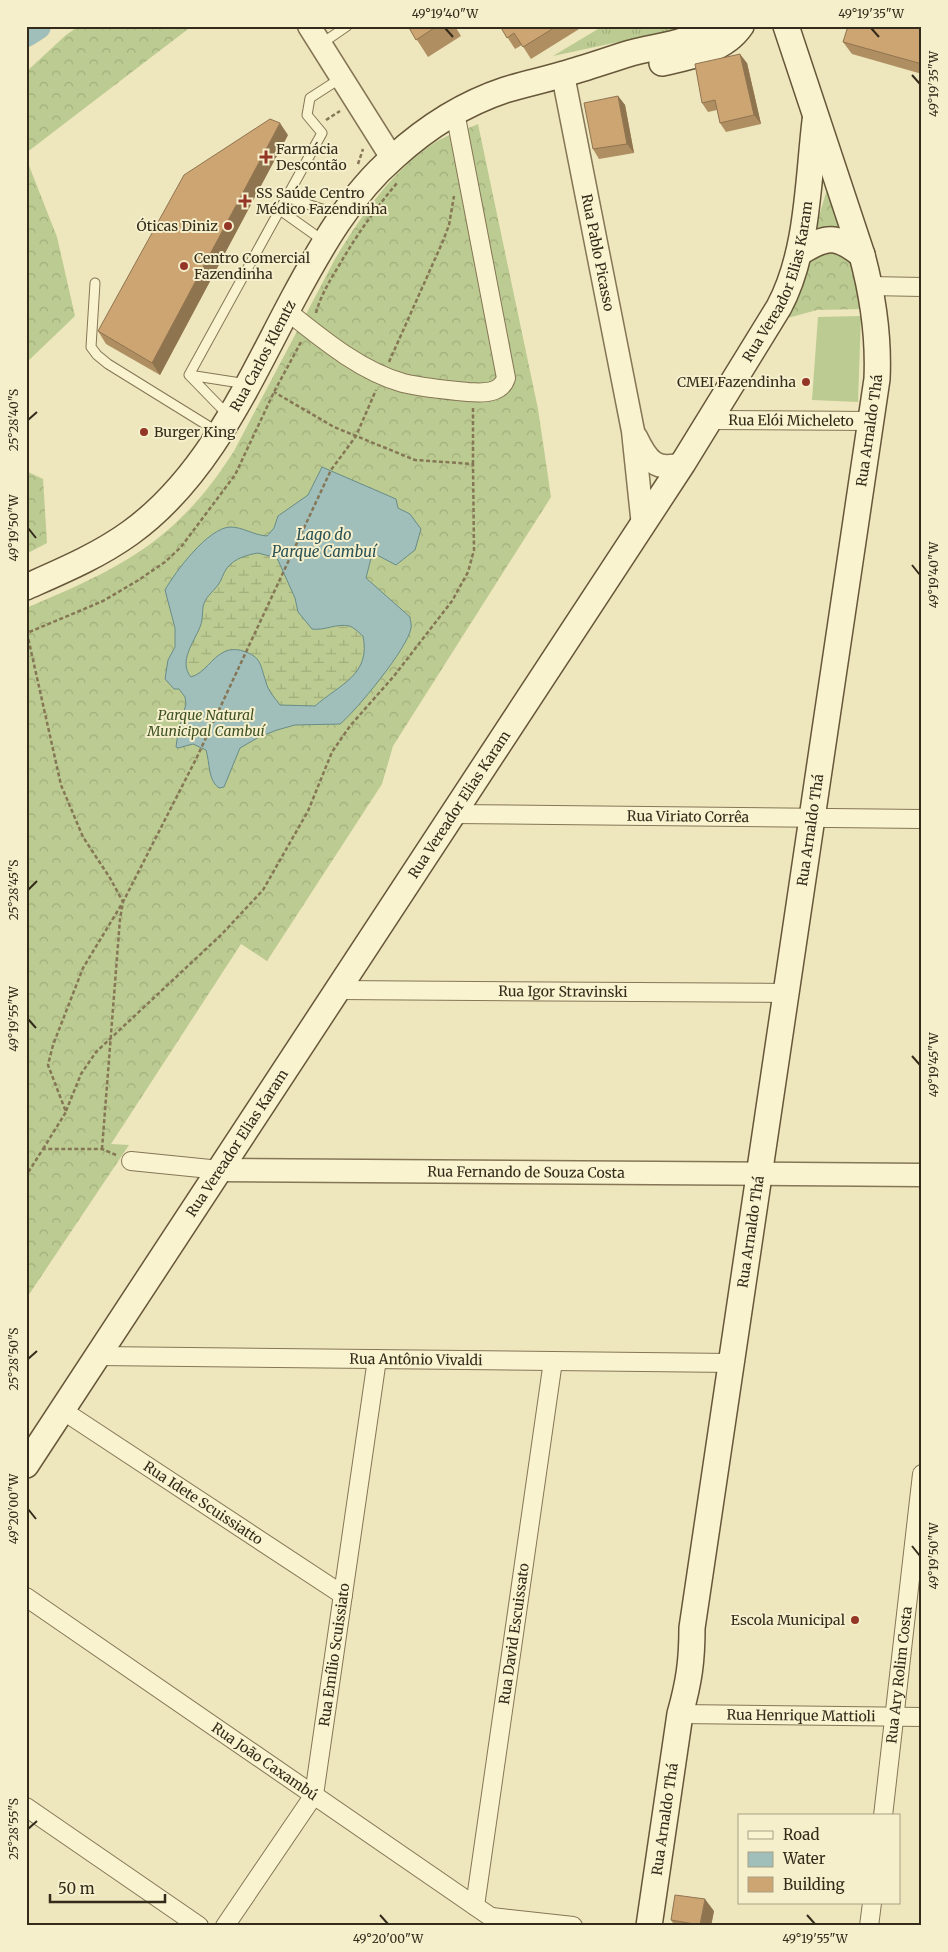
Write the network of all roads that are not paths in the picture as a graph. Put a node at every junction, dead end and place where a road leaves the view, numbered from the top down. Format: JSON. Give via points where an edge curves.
{"nodes":[{"id":1,"x":348,"y":26,"type":"edge"},
{"id":2,"x":715,"y":26,"type":"edge"},
{"id":3,"x":742,"y":26,"type":"edge"},
{"id":4,"x":772,"y":26,"type":"edge"},
{"id":5,"x":788,"y":34,"type":"edge"},
{"id":6,"x":314,"y":35,"type":"edge"},
{"id":7,"x":563,"y":74,"type":"junction"},
{"id":8,"x":341,"y":78,"type":"junction"},
{"id":9,"x":455,"y":112,"type":"junction"},
{"id":10,"x":816,"y":113,"type":"junction"},
{"id":11,"x":396,"y":169,"type":"junction"},
{"id":12,"x":286,"y":197,"type":"junction"},
{"id":13,"x":280,"y":210,"type":"junction"},
{"id":14,"x":342,"y":215,"type":"junction"},
{"id":15,"x":325,"y":242,"type":"junction"},
{"id":16,"x":799,"y":253,"type":"junction"},
{"id":17,"x":862,"y":255,"type":"junction"},
{"id":18,"x":95,"y":283,"type":"dead end"},
{"id":19,"x":870,"y":286,"type":"junction"},
{"id":20,"x":922,"y":287,"type":"edge"},
{"id":21,"x":287,"y":311,"type":"junction"},
{"id":22,"x":189,"y":375,"type":"junction"},
{"id":23,"x":247,"y":384,"type":"junction"},
{"id":24,"x":711,"y":420,"type":"junction"},
{"id":25,"x":872,"y":421,"type":"junction"},
{"id":26,"x":225,"y":425,"type":"junction"},
{"id":27,"x":633,"y":431,"type":"junction"},
{"id":28,"x":683,"y":463,"type":"junction"},
{"id":29,"x":643,"y":526,"type":"junction"},
{"id":30,"x":26,"y":587,"type":"edge"},
{"id":31,"x":454,"y":814,"type":"junction"},
{"id":32,"x":813,"y":818,"type":"junction"},
{"id":33,"x":922,"y":818,"type":"edge"},
{"id":34,"x":338,"y":990,"type":"junction"},
{"id":35,"x":787,"y":993,"type":"junction"},
{"id":36,"x":131,"y":1161,"type":"road end"},
{"id":37,"x":220,"y":1170,"type":"junction"},
{"id":38,"x":760,"y":1174,"type":"junction"},
{"id":39,"x":922,"y":1175,"type":"edge"},
{"id":40,"x":98,"y":1356,"type":"junction"},
{"id":41,"x":377,"y":1359,"type":"junction"},
{"id":42,"x":553,"y":1361,"type":"junction"},
{"id":43,"x":732,"y":1363,"type":"junction"},
{"id":44,"x":62,"y":1410,"type":"junction"},
{"id":45,"x":26,"y":1465,"type":"edge"},
{"id":46,"x":922,"y":1474,"type":"edge"},
{"id":47,"x":343,"y":1595,"type":"junction"},
{"id":48,"x":26,"y":1596,"type":"edge"},
{"id":49,"x":680,"y":1714,"type":"junction"},
{"id":50,"x":895,"y":1716,"type":"junction"},
{"id":51,"x":922,"y":1716,"type":"edge"},
{"id":52,"x":314,"y":1795,"type":"junction"},
{"id":53,"x":26,"y":1807,"type":"edge"},
{"id":54,"x":883,"y":1814,"type":"edge"},
{"id":55,"x":872,"y":1904,"type":"edge"},
{"id":56,"x":476,"y":1906,"type":"junction"},
{"id":57,"x":498,"y":1921,"type":"edge"},
{"id":58,"x":199,"y":1926,"type":"edge"},
{"id":59,"x":225,"y":1926,"type":"edge"},
{"id":60,"x":573,"y":1926,"type":"edge"},
{"id":61,"x":649,"y":1926,"type":"edge"},
{"id":62,"x":869,"y":1926,"type":"edge"}],
"edges":[{"from":1,"to":6,"type":"lane"},
{"from":2,"to":7,"type":"main road","name":"Rua Carlos Klemtz","via":[[687,40],[633,52]]},
{"from":3,"to":7,"type":"main road","name":"Rua Carlos Klemtz","via":[[722,43],[694,56],[636,68]]},
{"from":4,"to":5,"type":"main road","name":"Rua Arnaldo Thá"},
{"from":5,"to":10,"type":"main road","name":"Rua Arnaldo Thá"},
{"from":6,"to":8,"type":"street"},
{"from":7,"to":9,"type":"main road","name":"Rua Carlos Klemtz","via":[[504,90]]},
{"from":7,"to":27,"type":"street","name":"Rua Pablo Picasso"},
{"from":8,"to":11,"type":"street"},
{"from":8,"to":12,"type":"lane","via":[[310,98],[307,115],[322,133]]},
{"from":9,"to":11,"type":"main road","name":"Rua Carlos Klemtz","via":[[434,124]]},
{"from":9,"to":21,"type":"street","via":[[506,378],[501,388],[473,392],[402,382],[354,360]]},
{"from":10,"to":16,"type":"main road","name":"Rua Vereador Elias Karam"},
{"from":10,"to":17,"type":"main road","name":"Rua Arnaldo Thá"},
{"from":11,"to":14,"type":"main road","name":"Rua Carlos Klemtz","via":[[371,180]]},
{"from":12,"to":13,"type":"lane"},
{"from":12,"to":14,"type":"lane"},
{"from":13,"to":15,"type":"lane"},
{"from":13,"to":22,"type":"lane"},
{"from":14,"to":15,"type":"main road","name":"Rua Carlos Klemtz"},
{"from":15,"to":21,"type":"main road","name":"Rua Carlos Klemtz"},
{"from":16,"to":17,"type":"main road","via":[[811,245],[832,239],[842,241]]},
{"from":16,"to":24,"type":"main road","name":"Rua Vereador Elias Karam","via":[[783,298]]},
{"from":17,"to":19,"type":"main road","name":"Rua Arnaldo Thá"},
{"from":18,"to":26,"type":"lane","via":[[91,347],[97,355],[108,364]]},
{"from":19,"to":20,"type":"street"},
{"from":19,"to":25,"type":"main road","name":"Rua Arnaldo Thá","via":[[878,356]]},
{"from":21,"to":23,"type":"main road","name":"Rua Carlos Klemtz"},
{"from":22,"to":23,"type":"lane"},
{"from":22,"to":26,"type":"lane"},
{"from":23,"to":26,"type":"main road","name":"Rua Carlos Klemtz"},
{"from":24,"to":25,"type":"street","name":"Rua Elói Micheleto"},
{"from":24,"to":28,"type":"main road","name":"Rua Vereador Elias Karam"},
{"from":25,"to":32,"type":"main road","name":"Rua Arnaldo Thá"},
{"from":26,"to":30,"type":"main road","name":"Rua Carlos Klemtz","via":[[178,490],[131,532],[83,562]]},
{"from":27,"to":28,"type":"street","name":"Rua Pablo Picasso","via":[[645,456],[653,462],[671,468]]},
{"from":27,"to":29,"type":"street","name":"Rua Pablo Picasso"},
{"from":28,"to":29,"type":"main road","name":"Rua Vereador Elias Karam"},
{"from":29,"to":31,"type":"main road","name":"Rua Vereador Elias Karam"},
{"from":31,"to":32,"type":"street","name":"Rua Viriato Corrêa"},
{"from":31,"to":34,"type":"main road","name":"Rua Vereador Elias Karam"},
{"from":32,"to":33,"type":"street","name":"Rua Viriato Corrêa"},
{"from":32,"to":35,"type":"main road","name":"Rua Arnaldo Thá"},
{"from":34,"to":35,"type":"street","name":"Rua Igor Stravinski"},
{"from":34,"to":37,"type":"main road","name":"Rua Vereador Elias Karam"},
{"from":35,"to":38,"type":"main road","name":"Rua Arnaldo Thá"},
{"from":36,"to":37,"type":"street","name":"Rua Fernando de Souza Costa"},
{"from":37,"to":38,"type":"street","name":"Rua Fernando de Souza Costa"},
{"from":37,"to":40,"type":"main road","name":"Rua Vereador Elias Karam"},
{"from":38,"to":39,"type":"street","name":"Rua Fernando de Souza Costa"},
{"from":38,"to":43,"type":"main road","name":"Rua Arnaldo Thá"},
{"from":40,"to":41,"type":"street","name":"Rua Antônio Vivaldi"},
{"from":40,"to":44,"type":"main road","name":"Rua Vereador Elias Karam"},
{"from":41,"to":42,"type":"street","name":"Rua Antônio Vivaldi"},
{"from":41,"to":47,"type":"street","name":"Rua Emílio Scuissiato"},
{"from":42,"to":43,"type":"street","name":"Rua Antônio Vivaldi"},
{"from":42,"to":56,"type":"street","name":"Rua David Escuissato"},
{"from":43,"to":49,"type":"main road","name":"Rua Arnaldo Thá","via":[[692,1628],[682,1658],[678,1685]]},
{"from":44,"to":45,"type":"main road","name":"Rua Vereador Elias Karam"},
{"from":44,"to":47,"type":"street","name":"Rua Idete Scuissiatto"},
{"from":46,"to":50,"type":"street","name":"Rua Ary Rolim Costa"},
{"from":47,"to":52,"type":"street","name":"Rua Emílio Scuissiato"},
{"from":48,"to":52,"type":"street","name":"Rua João Caxambú"},
{"from":49,"to":50,"type":"street","name":"Rua Henrique Mattioli"},
{"from":49,"to":61,"type":"main road","name":"Rua Arnaldo Thá"},
{"from":50,"to":51,"type":"street","name":"Rua Henrique Mattioli"},
{"from":50,"to":54,"type":"street","name":"Rua Ary Rolim Costa"},
{"from":52,"to":56,"type":"street","name":"Rua João Caxambú"},
{"from":52,"to":59,"type":"street","name":"Rua Emílio Scuissiato"},
{"from":53,"to":58,"type":"street"},
{"from":55,"to":62,"type":"street"},
{"from":56,"to":57,"type":"street","name":"Rua João Caxambú"},
{"from":57,"to":60,"type":"street"}]}
